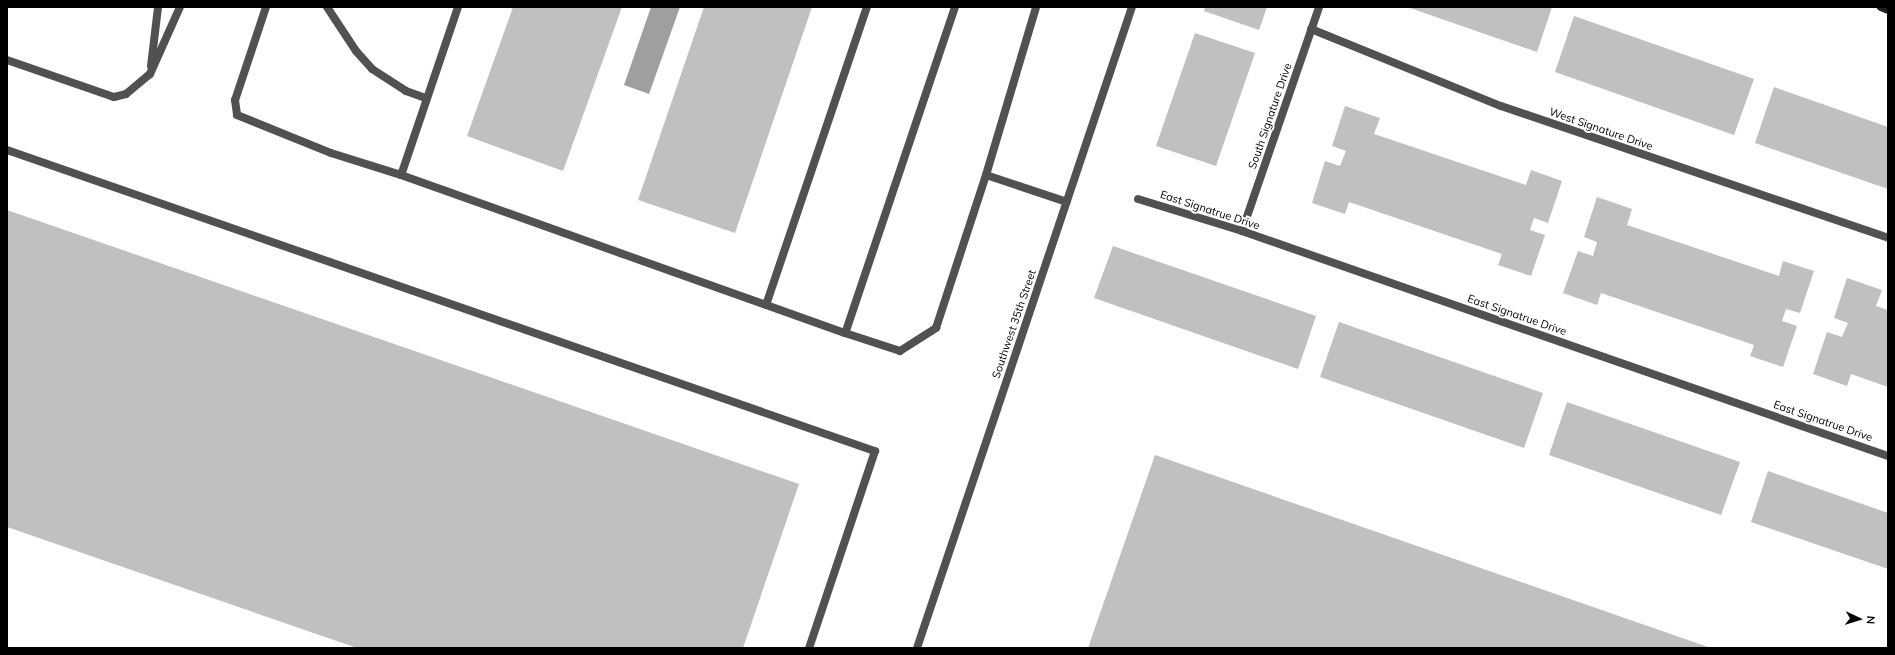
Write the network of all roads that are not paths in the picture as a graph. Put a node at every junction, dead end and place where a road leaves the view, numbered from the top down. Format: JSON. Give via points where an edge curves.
{"nodes":[{"id":1,"x":158,"y":7,"type":"edge"},
{"id":2,"x":180,"y":7,"type":"edge"},
{"id":3,"x":266,"y":7,"type":"edge"},
{"id":4,"x":327,"y":7,"type":"edge"},
{"id":5,"x":458,"y":7,"type":"edge"},
{"id":6,"x":867,"y":7,"type":"edge"},
{"id":7,"x":955,"y":7,"type":"edge"},
{"id":8,"x":1036,"y":7,"type":"edge"},
{"id":9,"x":1132,"y":7,"type":"edge"},
{"id":10,"x":1319,"y":7,"type":"edge"},
{"id":11,"x":1880,"y":7,"type":"edge"},
{"id":12,"x":1888,"y":10,"type":"edge"},
{"id":13,"x":1311,"y":30,"type":"junction"},
{"id":14,"x":7,"y":60,"type":"edge"},
{"id":15,"x":150,"y":74,"type":"junction"},
{"id":16,"x":425,"y":98,"type":"junction"},
{"id":17,"x":7,"y":150,"type":"edge"},
{"id":18,"x":401,"y":175,"type":"junction"},
{"id":19,"x":986,"y":175,"type":"junction"},
{"id":20,"x":1138,"y":199,"type":"dead end"},
{"id":21,"x":1067,"y":202,"type":"junction"},
{"id":22,"x":1242,"y":232,"type":"junction"},
{"id":23,"x":1888,"y":238,"type":"edge"},
{"id":24,"x":766,"y":305,"type":"junction"},
{"id":25,"x":845,"y":333,"type":"junction"},
{"id":26,"x":1888,"y":456,"type":"edge"},
{"id":27,"x":809,"y":648,"type":"edge"},
{"id":28,"x":917,"y":648,"type":"edge"}],
"edges":[{"from":1,"to":15,"type":"street"},
{"from":2,"to":15,"type":"street"},
{"from":3,"to":18,"type":"street","via":[[235,100],[237,115],[331,153]]},
{"from":4,"to":16,"type":"street","via":[[356,51],[372,69],[406,91]]},
{"from":5,"to":16,"type":"street"},
{"from":6,"to":24,"type":"street"},
{"from":7,"to":25,"type":"street"},
{"from":8,"to":19,"type":"street"},
{"from":9,"to":21,"type":"street","name":"Southwest 35th Street"},
{"from":10,"to":13,"type":"street","name":"South Signature Drive"},
{"from":11,"to":12,"type":"main road"},
{"from":13,"to":22,"type":"street","name":"South Signature Drive"},
{"from":13,"to":23,"type":"street","name":"West Signature Drive","via":[[1501,106]]},
{"from":14,"to":15,"type":"street","via":[[114,97],[126,94]]},
{"from":16,"to":18,"type":"street"},
{"from":17,"to":27,"type":"street","via":[[875,451]]},
{"from":18,"to":24,"type":"street"},
{"from":19,"to":21,"type":"street"},
{"from":19,"to":25,"type":"street","via":[[936,328],[900,351]]},
{"from":20,"to":22,"type":"street","name":"East Signatrue Drive"},
{"from":21,"to":28,"type":"street","name":"Southwest 35th Street"},
{"from":22,"to":26,"type":"street","name":"East Signatrue Drive"},
{"from":24,"to":25,"type":"street"}]}
